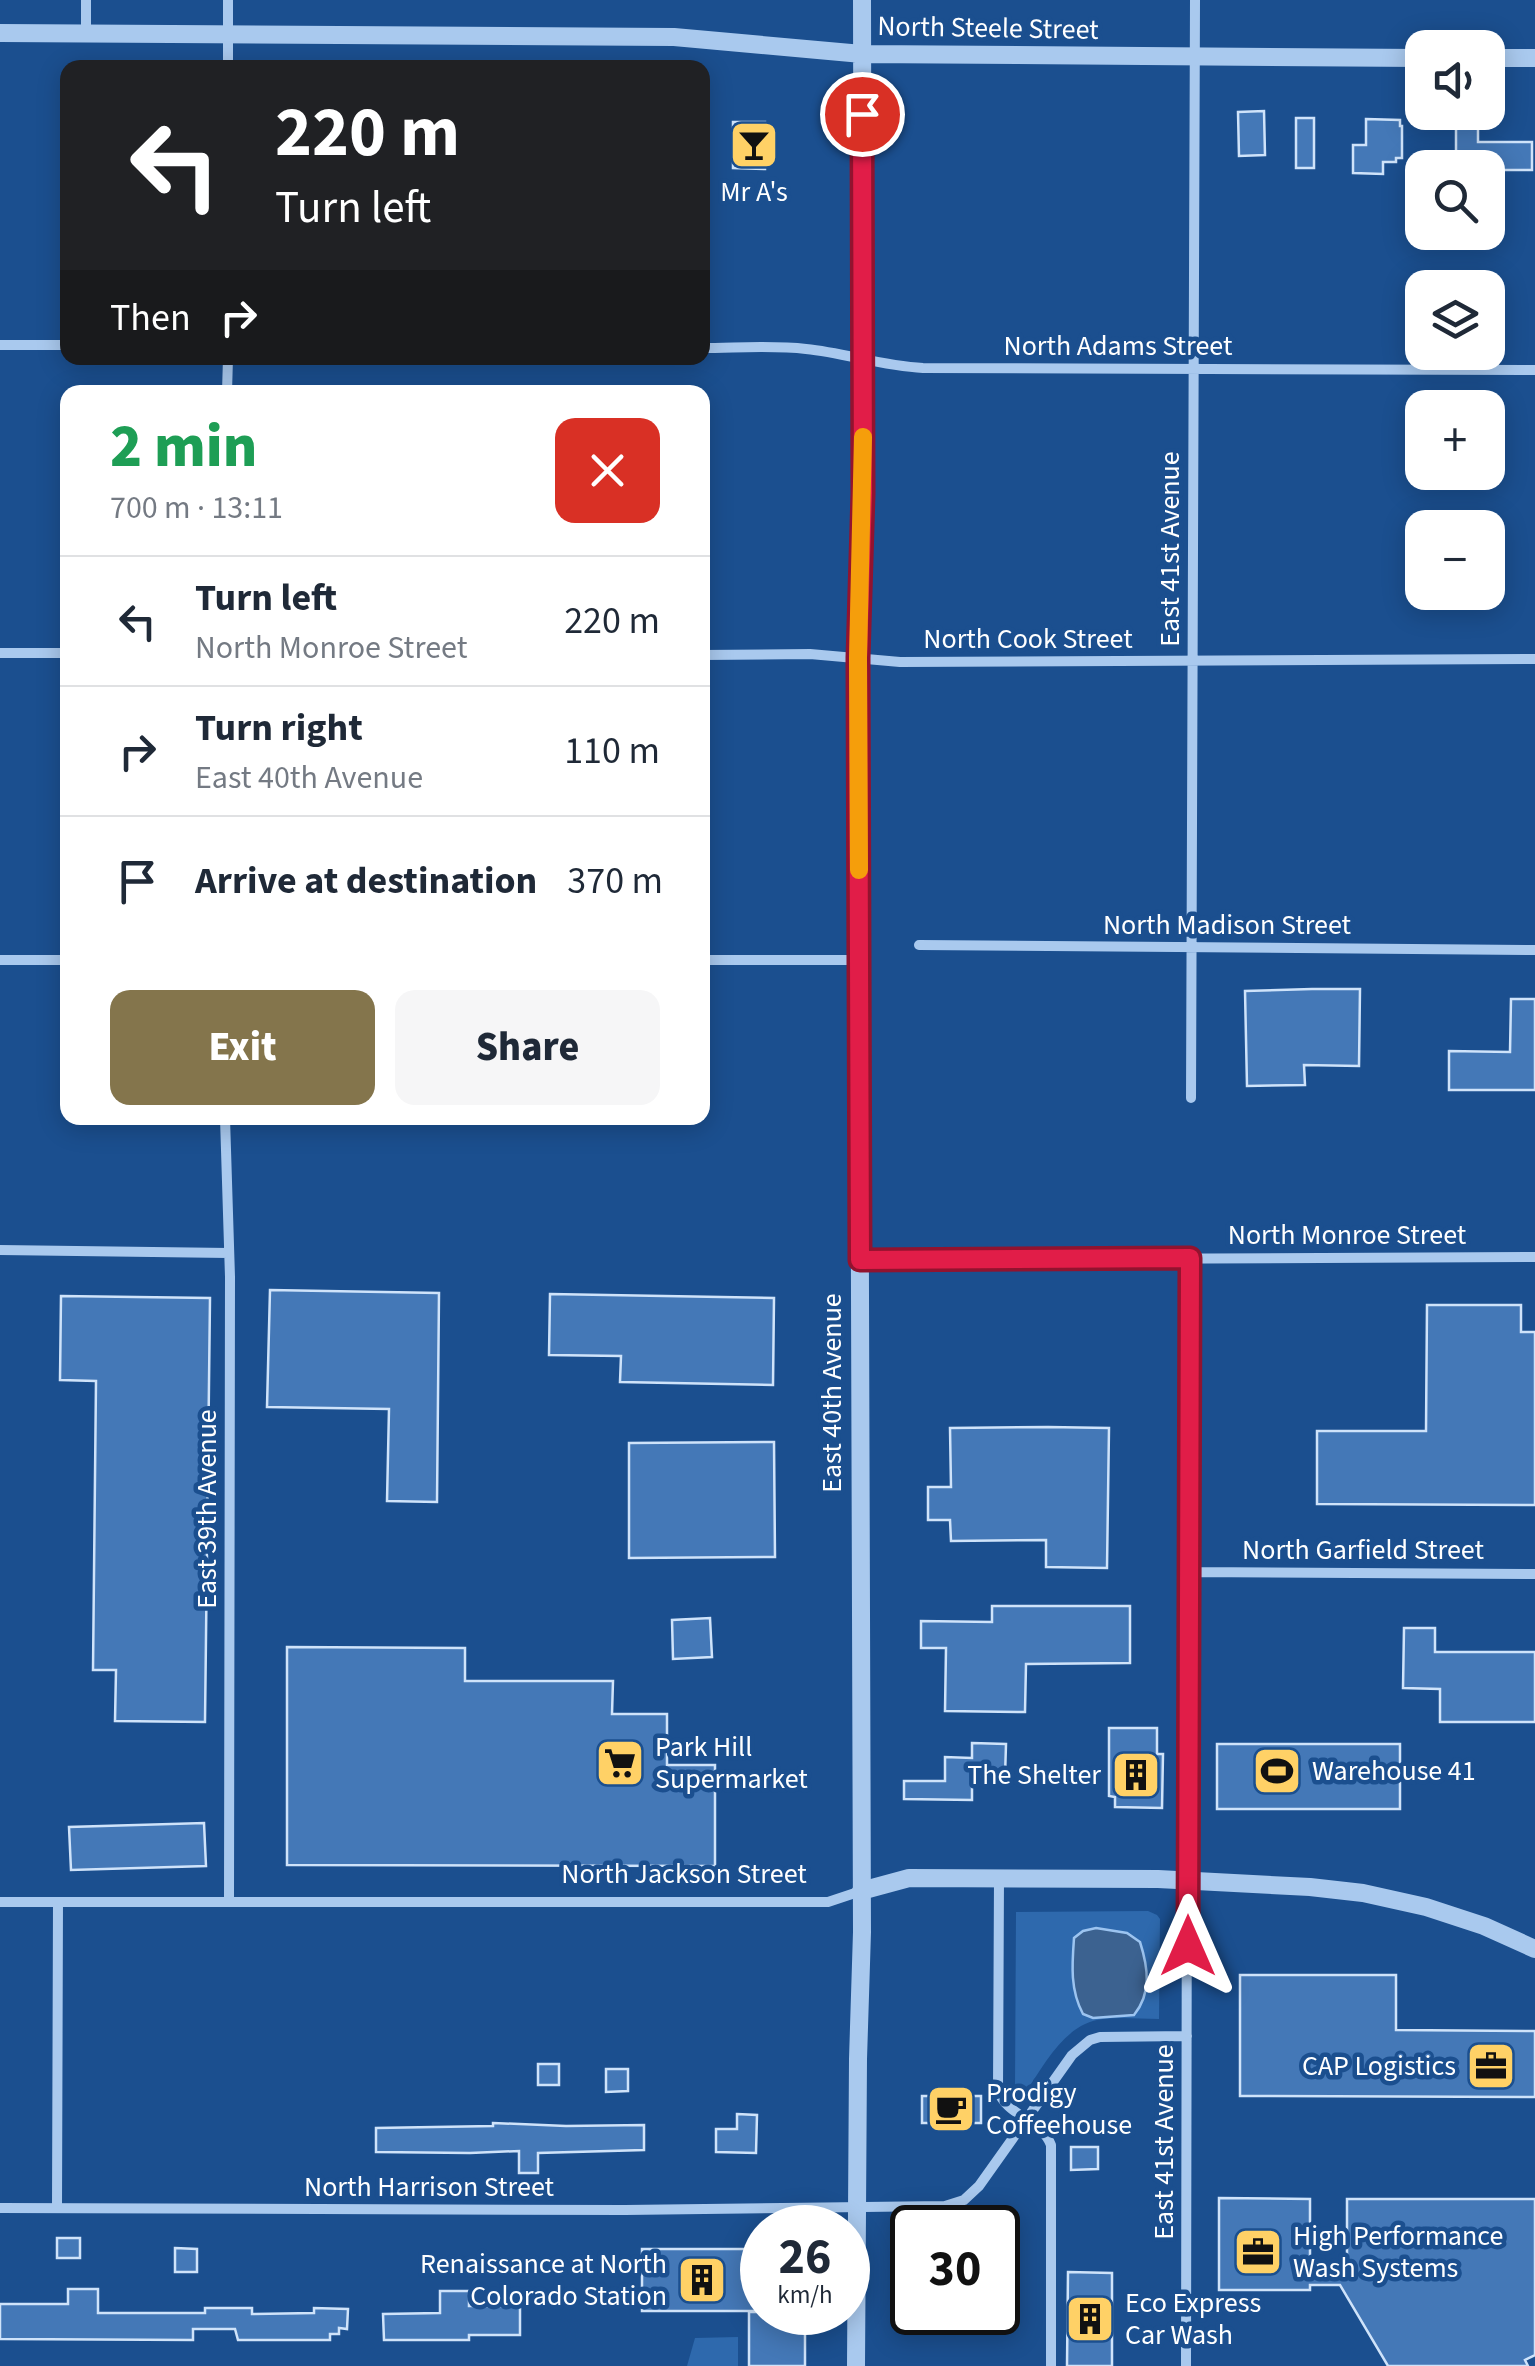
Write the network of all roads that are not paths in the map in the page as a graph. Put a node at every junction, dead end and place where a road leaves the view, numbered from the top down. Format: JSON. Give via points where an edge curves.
{"nodes":[{"id":1,"x":86,"y":0,"type":"edge"},
{"id":2,"x":228,"y":0,"type":"edge"},
{"id":3,"x":862,"y":0,"type":"edge"},
{"id":4,"x":1195,"y":0,"type":"edge"},
{"id":5,"x":0,"y":32,"type":"edge"},
{"id":6,"x":86,"y":32,"type":"junction"},
{"id":7,"x":228,"y":34,"type":"junction"},
{"id":8,"x":862,"y":54,"type":"junction"},
{"id":9,"x":1195,"y":57,"type":"junction"},
{"id":10,"x":1405,"y":58,"type":"edge"},
{"id":11,"x":1505,"y":58,"type":"edge"},
{"id":12,"x":1535,"y":58,"type":"edge"},
{"id":13,"x":228,"y":60,"type":"edge"},
{"id":14,"x":0,"y":345,"type":"edge"},
{"id":15,"x":60,"y":345,"type":"edge"},
{"id":16,"x":710,"y":348,"type":"edge"},
{"id":17,"x":862,"y":360,"type":"junction"},
{"id":18,"x":1194,"y":368,"type":"junction"},
{"id":19,"x":1535,"y":370,"type":"edge"},
{"id":20,"x":0,"y":653,"type":"edge"},
{"id":21,"x":60,"y":653,"type":"edge"},
{"id":22,"x":710,"y":655,"type":"edge"},
{"id":23,"x":858,"y":658,"type":"junction"},
{"id":24,"x":1535,"y":659,"type":"edge"},
{"id":25,"x":1192,"y":661,"type":"junction"},
{"id":26,"x":918,"y":945,"type":"dead end"},
{"id":27,"x":1192,"y":948,"type":"junction"},
{"id":28,"x":1535,"y":950,"type":"edge"},
{"id":29,"x":0,"y":960,"type":"edge"},
{"id":30,"x":60,"y":960,"type":"edge"},
{"id":31,"x":710,"y":960,"type":"edge"},
{"id":32,"x":859,"y":960,"type":"junction"},
{"id":33,"x":1191,"y":1098,"type":"dead end"},
{"id":34,"x":224,"y":1125,"type":"edge"},
{"id":35,"x":0,"y":1250,"type":"edge"},
{"id":36,"x":229,"y":1253,"type":"junction"},
{"id":37,"x":1535,"y":1257,"type":"edge"},
{"id":38,"x":1190,"y":1258,"type":"junction"},
{"id":39,"x":860,"y":1260,"type":"junction"},
{"id":40,"x":1190,"y":1572,"type":"junction"},
{"id":41,"x":1535,"y":1574,"type":"edge"},
{"id":42,"x":998,"y":1878,"type":"junction"},
{"id":43,"x":1188,"y":1881,"type":"junction"},
{"id":44,"x":861,"y":1891,"type":"junction"},
{"id":45,"x":229,"y":1900,"type":"junction"},
{"id":46,"x":0,"y":1902,"type":"edge"},
{"id":47,"x":58,"y":1902,"type":"junction"},
{"id":48,"x":1535,"y":1949,"type":"edge"},
{"id":49,"x":1187,"y":2036,"type":"junction"},
{"id":50,"x":1027,"y":2119,"type":"junction"},
{"id":51,"x":858,"y":2205,"type":"edge"},
{"id":52,"x":870,"y":2206,"type":"edge"},
{"id":53,"x":0,"y":2208,"type":"edge"},
{"id":54,"x":56,"y":2208,"type":"junction"},
{"id":55,"x":740,"y":2208,"type":"edge"},
{"id":56,"x":856,"y":2335,"type":"edge"},
{"id":57,"x":856,"y":2366,"type":"edge"},
{"id":58,"x":1052,"y":2366,"type":"edge"},
{"id":59,"x":1186,"y":2366,"type":"edge"}],
"edges":[{"from":1,"to":6,"type":"street"},
{"from":2,"to":7,"type":"street"},
{"from":3,"to":8,"type":"street","name":"East 40th Avenue"},
{"from":4,"to":9,"type":"street","name":"East 41st Avenue"},
{"from":5,"to":6,"type":"street"},
{"from":6,"to":7,"type":"street"},
{"from":7,"to":8,"type":"street","name":"North Steele Street","via":[[674,37]]},
{"from":7,"to":13,"type":"street"},
{"from":8,"to":9,"type":"street","name":"North Steele Street"},
{"from":8,"to":17,"type":"street","name":"East 40th Avenue"},
{"from":9,"to":10,"type":"street","name":"North Steele Street"},
{"from":9,"to":18,"type":"street","name":"East 41st Avenue"},
{"from":11,"to":12,"type":"street"},
{"from":14,"to":15,"type":"street"},
{"from":16,"to":17,"type":"street","name":"North Adams Street","via":[[801,348]]},
{"from":17,"to":18,"type":"street","name":"North Adams Street","via":[[923,368]]},
{"from":17,"to":23,"type":"street","name":"East 40th Avenue"},
{"from":18,"to":19,"type":"street","name":"North Adams Street"},
{"from":18,"to":25,"type":"street","name":"East 41st Avenue"},
{"from":20,"to":21,"type":"street"},
{"from":22,"to":23,"type":"street","name":"North Cook Street"},
{"from":23,"to":25,"type":"street","name":"North Cook Street"},
{"from":23,"to":32,"type":"street","name":"East 40th Avenue"},
{"from":24,"to":25,"type":"street","name":"North Cook Street"},
{"from":25,"to":27,"type":"street","name":"East 41st Avenue"},
{"from":26,"to":27,"type":"street","name":"North Madison Street"},
{"from":27,"to":28,"type":"street","name":"North Madison Street"},
{"from":27,"to":33,"type":"street","name":"East 41st Avenue"},
{"from":29,"to":30,"type":"street"},
{"from":31,"to":32,"type":"street"},
{"from":32,"to":39,"type":"street","name":"East 40th Avenue"},
{"from":34,"to":36,"type":"street","name":"East 39th Avenue"},
{"from":35,"to":36,"type":"street"},
{"from":36,"to":45,"type":"street","name":"East 39th Avenue"},
{"from":37,"to":38,"type":"street","name":"North Monroe Street"},
{"from":38,"to":39,"type":"street","name":"North Monroe Street"},
{"from":38,"to":40,"type":"street","name":"East 41st Avenue"},
{"from":39,"to":44,"type":"street","name":"East 40th Avenue"},
{"from":40,"to":41,"type":"street","name":"North Garfield Street"},
{"from":40,"to":43,"type":"street","name":"East 41st Avenue"},
{"from":42,"to":43,"type":"street","name":"North Jackson Street"},
{"from":42,"to":44,"type":"street","name":"North Jackson Street","via":[[909,1878]]},
{"from":42,"to":50,"type":"street","via":[[998,2090]]},
{"from":43,"to":48,"type":"street","name":"North Jackson Street","via":[[1384,1897],[1458,1916]]},
{"from":43,"to":49,"type":"street","name":"East 41st Avenue"},
{"from":44,"to":45,"type":"street","name":"North Jackson Street","via":[[828,1902]]},
{"from":44,"to":51,"type":"street","name":"East 40th Avenue"},
{"from":45,"to":47,"type":"street","name":"North Jackson Street"},
{"from":46,"to":47,"type":"street","name":"North Jackson Street"},
{"from":47,"to":54,"type":"street"},
{"from":49,"to":50,"type":"street","name":"North Harrison Street","via":[[1090,2040],[1072,2054]]},
{"from":49,"to":59,"type":"street","name":"East 41st Avenue"},
{"from":50,"to":52,"type":"street","name":"North Harrison Street","via":[[964,2200]]},
{"from":50,"to":58,"type":"street","via":[[1051,2145]]},
{"from":53,"to":54,"type":"street","name":"North Harrison Street"},
{"from":54,"to":55,"type":"street","name":"North Harrison Street"},
{"from":56,"to":57,"type":"street","name":"East 40th Avenue"}]}
